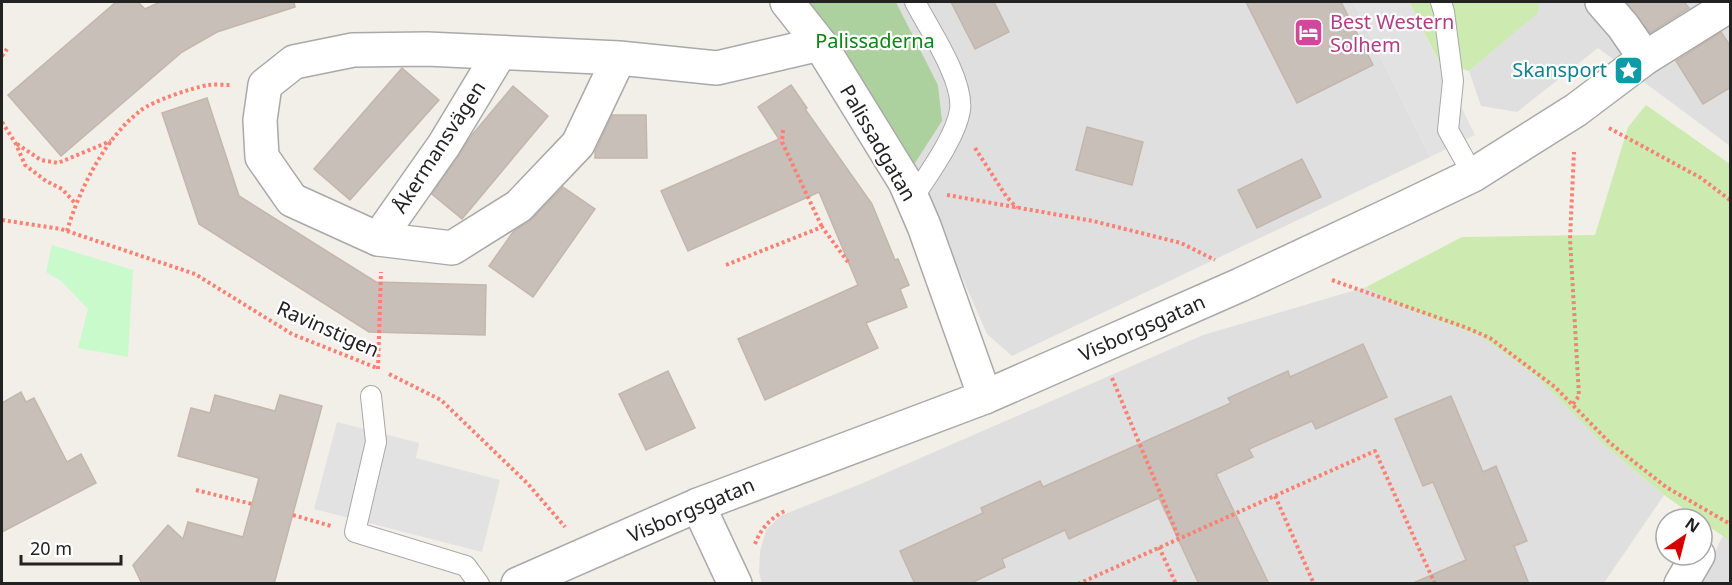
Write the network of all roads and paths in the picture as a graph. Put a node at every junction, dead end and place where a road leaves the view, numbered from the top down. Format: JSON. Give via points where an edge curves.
{"nodes":[{"id":1,"x":786,"y":2,"type":"edge"},
{"id":2,"x":915,"y":2,"type":"edge"},
{"id":3,"x":1441,"y":2,"type":"edge"},
{"id":4,"x":1602,"y":2,"type":"edge"},
{"id":5,"x":1731,"y":6,"type":"edge"},
{"id":6,"x":820,"y":45,"type":"junction"},
{"id":7,"x":7,"y":49,"type":"dead end"},
{"id":8,"x":499,"y":54,"type":"junction"},
{"id":9,"x":2,"y":56,"type":"edge"},
{"id":10,"x":619,"y":58,"type":"junction"},
{"id":11,"x":1645,"y":58,"type":"junction"},
{"id":12,"x":265,"y":86,"type":"junction"},
{"id":13,"x":1576,"y":110,"type":"junction"},
{"id":14,"x":957,"y":119,"type":"junction"},
{"id":15,"x":2,"y":122,"type":"edge"},
{"id":16,"x":783,"y":130,"type":"dead end"},
{"id":17,"x":112,"y":141,"type":"junction"},
{"id":18,"x":16,"y":144,"type":"junction"},
{"id":19,"x":1473,"y":175,"type":"junction"},
{"id":20,"x":918,"y":191,"type":"junction"},
{"id":21,"x":1731,"y":200,"type":"edge"},
{"id":22,"x":75,"y":204,"type":"junction"},
{"id":23,"x":1018,"y":208,"type":"junction"},
{"id":24,"x":2,"y":220,"type":"edge"},
{"id":25,"x":822,"y":227,"type":"junction"},
{"id":26,"x":67,"y":231,"type":"junction"},
{"id":27,"x":378,"y":239,"type":"junction"},
{"id":28,"x":848,"y":262,"type":"dead end"},
{"id":29,"x":726,"y":266,"type":"dead end"},
{"id":30,"x":380,"y":276,"type":"dead end"},
{"id":31,"x":1324,"y":278,"type":"dead end"},
{"id":32,"x":1240,"y":285,"type":"junction"},
{"id":33,"x":1100,"y":347,"type":"junction"},
{"id":34,"x":378,"y":368,"type":"junction"},
{"id":35,"x":371,"y":396,"type":"dead end"},
{"id":36,"x":985,"y":397,"type":"junction"},
{"id":37,"x":1573,"y":404,"type":"junction"},
{"id":38,"x":196,"y":490,"type":"dead end"},
{"id":39,"x":1275,"y":496,"type":"junction"},
{"id":40,"x":252,"y":504,"type":"dead end"},
{"id":41,"x":698,"y":505,"type":"junction"},
{"id":42,"x":787,"y":511,"type":"dead end"},
{"id":43,"x":293,"y":515,"type":"dead end"},
{"id":44,"x":1731,"y":524,"type":"edge"},
{"id":45,"x":355,"y":532,"type":"junction"},
{"id":46,"x":1179,"y":538,"type":"junction"},
{"id":47,"x":1160,"y":548,"type":"junction"},
{"id":48,"x":589,"y":554,"type":"junction"},
{"id":49,"x":1691,"y":567,"type":"edge"},
{"id":50,"x":732,"y":576,"type":"edge"},
{"id":51,"x":479,"y":584,"type":"edge"},
{"id":52,"x":518,"y":584,"type":"edge"},
{"id":53,"x":1078,"y":584,"type":"edge"},
{"id":54,"x":1176,"y":584,"type":"edge"},
{"id":55,"x":1314,"y":584,"type":"edge"},
{"id":56,"x":1434,"y":584,"type":"edge"},
{"id":57,"x":1681,"y":584,"type":"edge"}],
"edges":[{"from":1,"to":6,"type":"street","name":"Palissadgatan"},
{"from":2,"to":14,"type":"lane","via":[[956,79],[960,110]]},
{"from":3,"to":19,"type":"lane","via":[[1453,81],[1448,130]]},
{"from":4,"to":11,"type":"street"},
{"from":5,"to":11,"type":"street","name":"Visborgsgatan"},
{"from":6,"to":10,"type":"street","name":"Åkermansvägen","via":[[717,68]]},
{"from":6,"to":20,"type":"street","name":"Palissadgatan","via":[[905,182]]},
{"from":7,"to":9,"type":"path"},
{"from":8,"to":10,"type":"street","name":"Åkermansvägen"},
{"from":8,"to":12,"type":"street","name":"Åkermansvägen","via":[[427,49],[353,50],[294,62]]},
{"from":8,"to":27,"type":"street","name":"Åkermansvägen","via":[[444,145]]},
{"from":10,"to":27,"type":"street","name":"Åkermansvägen","via":[[578,144],[519,206],[452,248]]},
{"from":11,"to":13,"type":"street","name":"Visborgsgatan"},
{"from":12,"to":17,"type":"path","via":[[209,85],[174,95],[141,109]]},
{"from":12,"to":27,"type":"street","name":"Åkermansvägen","via":[[260,120],[262,157],[292,200]]},
{"from":13,"to":19,"type":"street","name":"Visborgsgatan"},
{"from":13,"to":21,"type":"path","via":[[1701,178]]},
{"from":13,"to":37,"type":"path","via":[[1570,239],[1579,396]]},
{"from":14,"to":20,"type":"lane","via":[[951,137]]},
{"from":14,"to":23,"type":"path","via":[[1006,196]]},
{"from":15,"to":18,"type":"path"},
{"from":16,"to":25,"type":"path","via":[[782,142]]},
{"from":17,"to":18,"type":"path","via":[[58,163],[41,160]]},
{"from":17,"to":22,"type":"path"},
{"from":18,"to":22,"type":"path","via":[[25,165],[62,189]]},
{"from":19,"to":32,"type":"street","name":"Visborgsgatan"},
{"from":20,"to":23,"type":"path"},
{"from":20,"to":36,"type":"street","name":"Palissadgatan"},
{"from":22,"to":26,"type":"path"},
{"from":23,"to":32,"type":"path","via":[[1094,220],[1182,243],[1220,262]]},
{"from":24,"to":26,"type":"path","name":"Ravinstigen"},
{"from":25,"to":28,"type":"path"},
{"from":25,"to":29,"type":"path"},
{"from":26,"to":34,"type":"path","name":"Ravinstigen","via":[[195,274],[292,334]]},
{"from":30,"to":34,"type":"path"},
{"from":31,"to":37,"type":"path","via":[[1490,338]]},
{"from":32,"to":33,"type":"street","name":"Visborgsgatan"},
{"from":33,"to":36,"type":"street","name":"Visborgsgatan"},
{"from":33,"to":46,"type":"path"},
{"from":34,"to":48,"type":"path","name":"Ravinstigen","via":[[441,400],[528,484]]},
{"from":35,"to":45,"type":"lane","via":[[376,442]]},
{"from":36,"to":41,"type":"street","name":"Visborgsgatan"},
{"from":37,"to":44,"type":"path","via":[[1610,443],[1666,487]]},
{"from":38,"to":40,"type":"path"},
{"from":39,"to":46,"type":"path"},
{"from":39,"to":55,"type":"path"},
{"from":39,"to":56,"type":"path","via":[[1375,451]]},
{"from":41,"to":48,"type":"street","name":"Visborgsgatan"},
{"from":41,"to":50,"type":"street"},
{"from":42,"to":50,"type":"path","via":[[766,526],[757,538],[750,561]]},
{"from":43,"to":45,"type":"path"},
{"from":45,"to":51,"type":"lane","via":[[466,566]]},
{"from":46,"to":47,"type":"path"},
{"from":47,"to":53,"type":"path"},
{"from":47,"to":54,"type":"path"},
{"from":48,"to":52,"type":"street","name":"Visborgsgatan"},
{"from":49,"to":57,"type":"street"}]}
